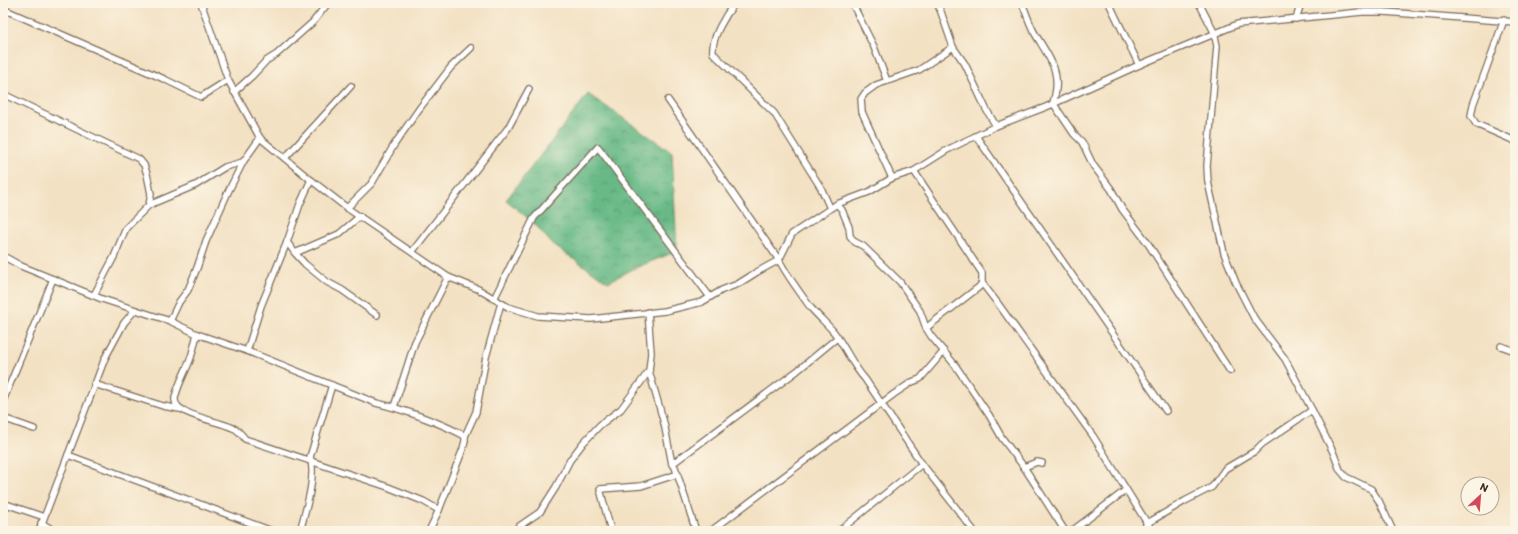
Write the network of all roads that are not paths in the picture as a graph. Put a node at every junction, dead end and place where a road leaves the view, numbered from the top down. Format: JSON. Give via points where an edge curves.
{"nodes":[{"id":1,"x":201,"y":3,"type":"edge"},
{"id":2,"x":328,"y":3,"type":"edge"},
{"id":3,"x":735,"y":3,"type":"edge"},
{"id":4,"x":852,"y":3,"type":"edge"},
{"id":5,"x":937,"y":3,"type":"edge"},
{"id":6,"x":1022,"y":3,"type":"edge"},
{"id":7,"x":1109,"y":3,"type":"edge"},
{"id":8,"x":1199,"y":3,"type":"edge"},
{"id":9,"x":1301,"y":3,"type":"edge"},
{"id":10,"x":3,"y":8,"type":"edge"},
{"id":11,"x":1296,"y":18,"type":"junction"},
{"id":12,"x":1504,"y":20,"type":"junction"},
{"id":13,"x":1515,"y":22,"type":"edge"},
{"id":14,"x":1214,"y":32,"type":"junction"},
{"id":15,"x":953,"y":47,"type":"junction"},
{"id":16,"x":471,"y":48,"type":"dead end"},
{"id":17,"x":1139,"y":65,"type":"junction"},
{"id":18,"x":228,"y":80,"type":"junction"},
{"id":19,"x":888,"y":81,"type":"junction"},
{"id":20,"x":351,"y":86,"type":"dead end"},
{"id":21,"x":529,"y":89,"type":"dead end"},
{"id":22,"x":234,"y":92,"type":"junction"},
{"id":23,"x":3,"y":94,"type":"edge"},
{"id":24,"x":668,"y":100,"type":"dead end"},
{"id":25,"x":1054,"y":103,"type":"junction"},
{"id":26,"x":996,"y":126,"type":"junction"},
{"id":27,"x":976,"y":136,"type":"junction"},
{"id":28,"x":260,"y":138,"type":"junction"},
{"id":29,"x":1515,"y":141,"type":"edge"},
{"id":30,"x":284,"y":158,"type":"junction"},
{"id":31,"x":243,"y":162,"type":"junction"},
{"id":32,"x":914,"y":171,"type":"junction"},
{"id":33,"x":892,"y":178,"type":"junction"},
{"id":34,"x":312,"y":180,"type":"junction"},
{"id":35,"x":837,"y":204,"type":"junction"},
{"id":36,"x":149,"y":205,"type":"junction"},
{"id":37,"x":347,"y":208,"type":"junction"},
{"id":38,"x":830,"y":208,"type":"junction"},
{"id":39,"x":360,"y":216,"type":"junction"},
{"id":40,"x":288,"y":242,"type":"junction"},
{"id":41,"x":412,"y":252,"type":"junction"},
{"id":42,"x":295,"y":253,"type":"junction"},
{"id":43,"x":3,"y":256,"type":"edge"},
{"id":44,"x":779,"y":260,"type":"junction"},
{"id":45,"x":448,"y":277,"type":"junction"},
{"id":46,"x":53,"y":279,"type":"junction"},
{"id":47,"x":982,"y":283,"type":"junction"},
{"id":48,"x":94,"y":295,"type":"junction"},
{"id":49,"x":710,"y":297,"type":"junction"},
{"id":50,"x":494,"y":299,"type":"junction"},
{"id":51,"x":501,"y":303,"type":"junction"},
{"id":52,"x":135,"y":310,"type":"junction"},
{"id":53,"x":648,"y":312,"type":"junction"},
{"id":54,"x":377,"y":315,"type":"dead end"},
{"id":55,"x":170,"y":321,"type":"junction"},
{"id":56,"x":926,"y":328,"type":"junction"},
{"id":57,"x":197,"y":334,"type":"junction"},
{"id":58,"x":837,"y":338,"type":"junction"},
{"id":59,"x":1501,"y":346,"type":"dead end"},
{"id":60,"x":247,"y":351,"type":"junction"},
{"id":61,"x":944,"y":351,"type":"junction"},
{"id":62,"x":1515,"y":351,"type":"edge"},
{"id":63,"x":649,"y":371,"type":"junction"},
{"id":64,"x":1230,"y":371,"type":"dead end"},
{"id":65,"x":94,"y":384,"type":"junction"},
{"id":66,"x":332,"y":385,"type":"junction"},
{"id":67,"x":3,"y":401,"type":"edge"},
{"id":68,"x":881,"y":403,"type":"junction"},
{"id":69,"x":394,"y":407,"type":"junction"},
{"id":70,"x":182,"y":410,"type":"junction"},
{"id":71,"x":1312,"y":410,"type":"junction"},
{"id":72,"x":1166,"y":411,"type":"dead end"},
{"id":73,"x":3,"y":418,"type":"edge"},
{"id":74,"x":34,"y":429,"type":"dead end"},
{"id":75,"x":465,"y":436,"type":"junction"},
{"id":76,"x":68,"y":455,"type":"junction"},
{"id":77,"x":312,"y":462,"type":"junction"},
{"id":78,"x":1042,"y":463,"type":"dead end"},
{"id":79,"x":672,"y":464,"type":"junction"},
{"id":80,"x":922,"y":464,"type":"junction"},
{"id":81,"x":1024,"y":467,"type":"junction"},
{"id":82,"x":678,"y":474,"type":"junction"},
{"id":83,"x":1126,"y":490,"type":"junction"},
{"id":84,"x":3,"y":503,"type":"edge"},
{"id":85,"x":439,"y":510,"type":"junction"},
{"id":86,"x":44,"y":517,"type":"junction"},
{"id":87,"x":42,"y":523,"type":"junction"},
{"id":88,"x":1146,"y":524,"type":"junction"},
{"id":89,"x":610,"y":530,"type":"edge"},
{"id":90,"x":39,"y":531,"type":"edge"},
{"id":91,"x":55,"y":531,"type":"edge"},
{"id":92,"x":272,"y":531,"type":"edge"},
{"id":93,"x":300,"y":531,"type":"edge"},
{"id":94,"x":429,"y":531,"type":"edge"},
{"id":95,"x":516,"y":531,"type":"edge"},
{"id":96,"x":696,"y":531,"type":"edge"},
{"id":97,"x":711,"y":531,"type":"edge"},
{"id":98,"x":839,"y":531,"type":"edge"},
{"id":99,"x":974,"y":531,"type":"edge"},
{"id":100,"x":1065,"y":531,"type":"edge"},
{"id":101,"x":1072,"y":531,"type":"edge"},
{"id":102,"x":1152,"y":531,"type":"edge"},
{"id":103,"x":1393,"y":531,"type":"edge"}],
"edges":[{"from":1,"to":18,"type":"street"},
{"from":2,"to":22,"type":"street","via":[[313,22]]},
{"from":3,"to":38,"type":"street","via":[[718,31],[712,46],[713,53],[774,112],[822,188]]},
{"from":4,"to":19,"type":"street"},
{"from":5,"to":15,"type":"street"},
{"from":6,"to":25,"type":"street","via":[[1034,30],[1052,59],[1057,81]]},
{"from":7,"to":17,"type":"street"},
{"from":8,"to":14,"type":"street"},
{"from":9,"to":11,"type":"street"},
{"from":10,"to":18,"type":"street","via":[[201,97]]},
{"from":11,"to":12,"type":"street","via":[[1384,12]]},
{"from":11,"to":14,"type":"street","via":[[1238,24]]},
{"from":12,"to":13,"type":"street"},
{"from":12,"to":29,"type":"street","via":[[1471,116],[1476,124]]},
{"from":14,"to":17,"type":"street"},
{"from":14,"to":71,"type":"street","via":[[1217,46],[1207,166],[1208,182],[1224,253],[1254,318],[1285,359]]},
{"from":15,"to":19,"type":"street","via":[[919,70]]},
{"from":15,"to":26,"type":"street","via":[[965,64]]},
{"from":16,"to":37,"type":"street","via":[[451,68],[419,109],[372,183]]},
{"from":17,"to":25,"type":"street"},
{"from":18,"to":22,"type":"street"},
{"from":19,"to":33,"type":"street","via":[[876,85],[865,93],[860,106]]},
{"from":20,"to":30,"type":"street"},
{"from":21,"to":41,"type":"street","via":[[508,128]]},
{"from":22,"to":28,"type":"street"},
{"from":23,"to":36,"type":"street","via":[[139,159],[147,174],[151,194]]},
{"from":24,"to":44,"type":"street"},
{"from":25,"to":26,"type":"street"},
{"from":25,"to":64,"type":"street"},
{"from":26,"to":27,"type":"street"},
{"from":27,"to":32,"type":"street","via":[[947,150]]},
{"from":27,"to":72,"type":"street"},
{"from":28,"to":30,"type":"street"},
{"from":28,"to":31,"type":"street"},
{"from":30,"to":34,"type":"street"},
{"from":31,"to":36,"type":"street","via":[[224,167],[196,185]]},
{"from":31,"to":55,"type":"street","via":[[212,226],[188,290]]},
{"from":32,"to":33,"type":"street"},
{"from":32,"to":47,"type":"street","via":[[982,273]]},
{"from":33,"to":35,"type":"street","via":[[869,192]]},
{"from":34,"to":37,"type":"street"},
{"from":34,"to":40,"type":"street","via":[[300,204]]},
{"from":35,"to":38,"type":"street"},
{"from":35,"to":56,"type":"street","via":[[849,227],[850,236],[864,246],[900,282],[920,311]]},
{"from":36,"to":48,"type":"street","via":[[126,228]]},
{"from":37,"to":39,"type":"street"},
{"from":38,"to":44,"type":"street","via":[[792,234]]},
{"from":39,"to":41,"type":"street"},
{"from":39,"to":42,"type":"street","via":[[339,234]]},
{"from":40,"to":42,"type":"street"},
{"from":40,"to":60,"type":"street","via":[[261,306]]},
{"from":41,"to":45,"type":"street"},
{"from":42,"to":54,"type":"street","via":[[327,282]]},
{"from":43,"to":46,"type":"street"},
{"from":44,"to":49,"type":"street"},
{"from":44,"to":58,"type":"street","via":[[799,293]]},
{"from":45,"to":50,"type":"street"},
{"from":45,"to":69,"type":"street","via":[[415,342]]},
{"from":46,"to":48,"type":"street"},
{"from":46,"to":67,"type":"street"},
{"from":47,"to":56,"type":"street"},
{"from":47,"to":83,"type":"street","via":[[1084,423]]},
{"from":48,"to":52,"type":"street"},
{"from":49,"to":50,"type":"street","via":[[598,147],[534,218]]},
{"from":49,"to":53,"type":"street","via":[[702,302],[665,311]]},
{"from":50,"to":51,"type":"street"},
{"from":51,"to":53,"type":"street","via":[[538,316],[561,318],[591,319]]},
{"from":51,"to":75,"type":"street","via":[[486,356],[476,412]]},
{"from":52,"to":55,"type":"street"},
{"from":52,"to":65,"type":"street","via":[[116,336]]},
{"from":53,"to":63,"type":"street","via":[[651,353]]},
{"from":55,"to":57,"type":"street"},
{"from":56,"to":61,"type":"street"},
{"from":57,"to":60,"type":"street"},
{"from":57,"to":70,"type":"street","via":[[175,400],[176,405]]},
{"from":58,"to":68,"type":"street"},
{"from":58,"to":79,"type":"street"},
{"from":59,"to":62,"type":"street"},
{"from":60,"to":66,"type":"street"},
{"from":61,"to":68,"type":"street","via":[[920,379]]},
{"from":61,"to":81,"type":"street"},
{"from":63,"to":79,"type":"street","via":[[664,423]]},
{"from":63,"to":95,"type":"street","via":[[621,409],[600,425],[570,460],[540,512]]},
{"from":65,"to":70,"type":"street"},
{"from":65,"to":76,"type":"street"},
{"from":66,"to":69,"type":"street","via":[[376,403]]},
{"from":66,"to":77,"type":"street","via":[[310,457]]},
{"from":68,"to":80,"type":"street"},
{"from":68,"to":97,"type":"street"},
{"from":69,"to":75,"type":"street"},
{"from":70,"to":77,"type":"street","via":[[227,425],[237,430],[245,439]]},
{"from":71,"to":88,"type":"street","via":[[1262,444],[1256,451],[1226,469],[1212,487]]},
{"from":71,"to":103,"type":"street","via":[[1340,470],[1346,477],[1371,489]]},
{"from":73,"to":74,"type":"street"},
{"from":75,"to":85,"type":"street","via":[[463,449]]},
{"from":76,"to":86,"type":"street"},
{"from":76,"to":92,"type":"street"},
{"from":77,"to":85,"type":"street","via":[[388,487]]},
{"from":77,"to":93,"type":"street","via":[[310,494]]},
{"from":78,"to":81,"type":"street","via":[[1037,462]]},
{"from":79,"to":82,"type":"street"},
{"from":80,"to":98,"type":"street"},
{"from":80,"to":99,"type":"street"},
{"from":81,"to":100,"type":"street"},
{"from":82,"to":89,"type":"street","via":[[641,486],[600,488]]},
{"from":82,"to":96,"type":"street"},
{"from":83,"to":88,"type":"street"},
{"from":83,"to":101,"type":"street"},
{"from":84,"to":86,"type":"street"},
{"from":85,"to":94,"type":"street"},
{"from":86,"to":87,"type":"street"},
{"from":87,"to":90,"type":"street"},
{"from":87,"to":91,"type":"street"},
{"from":88,"to":102,"type":"street"}]}
